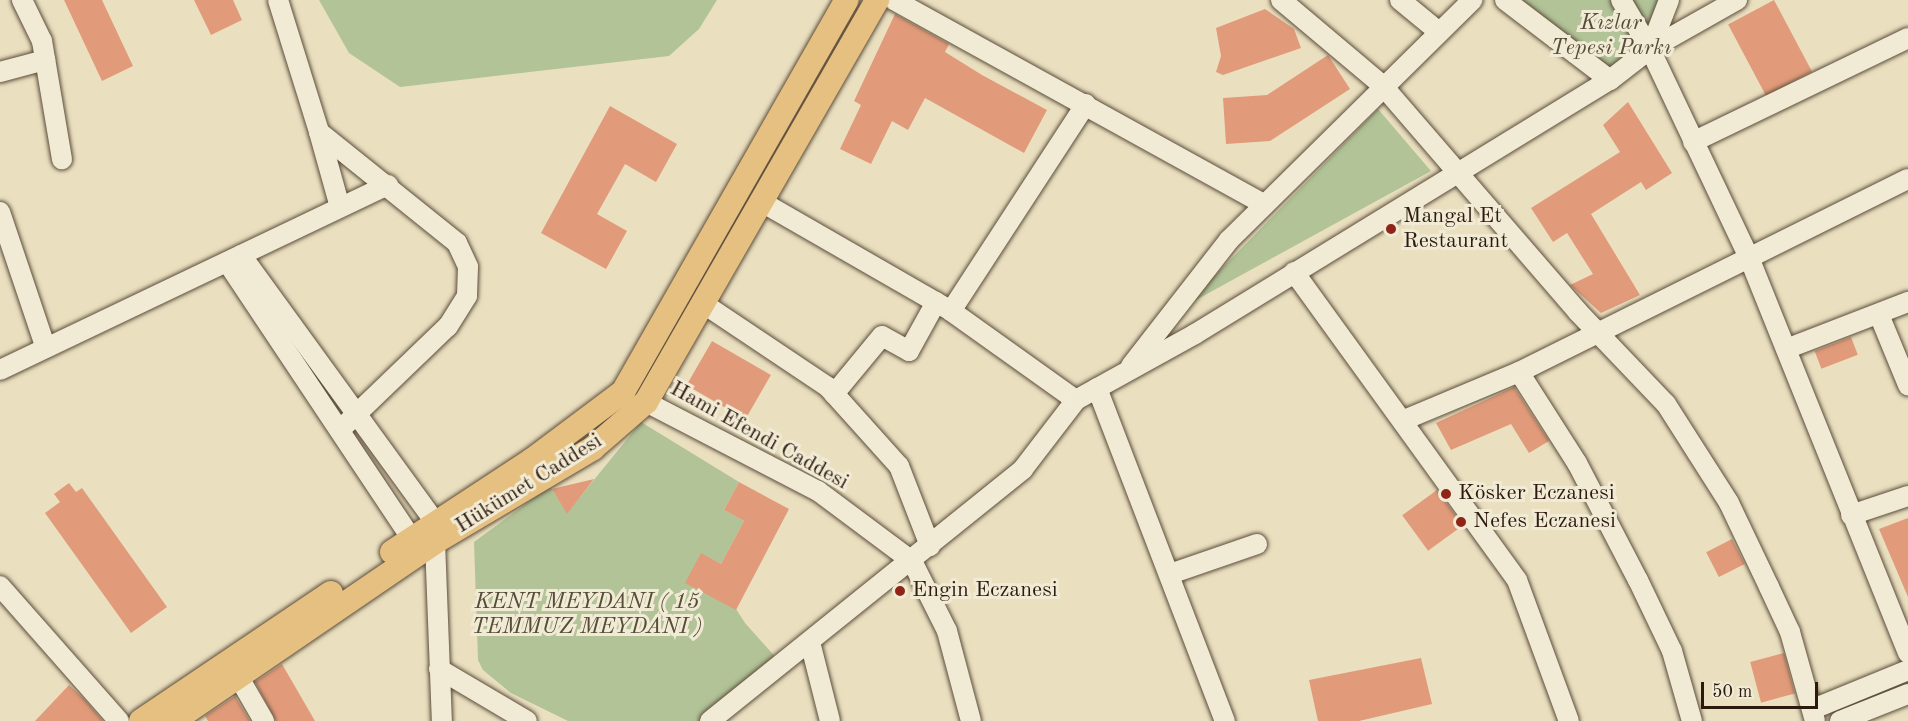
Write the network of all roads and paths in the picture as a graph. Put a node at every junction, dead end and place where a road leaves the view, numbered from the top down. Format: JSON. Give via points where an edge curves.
{"nodes":[{"id":1,"x":22,"y":0,"type":"edge"},
{"id":2,"x":278,"y":0,"type":"edge"},
{"id":3,"x":847,"y":0,"type":"edge"},
{"id":4,"x":878,"y":0,"type":"edge"},
{"id":5,"x":894,"y":0,"type":"edge"},
{"id":6,"x":1281,"y":0,"type":"edge"},
{"id":7,"x":1400,"y":0,"type":"edge"},
{"id":8,"x":1472,"y":0,"type":"edge"},
{"id":9,"x":1505,"y":0,"type":"edge"},
{"id":10,"x":1621,"y":0,"type":"edge"},
{"id":11,"x":1669,"y":0,"type":"edge"},
{"id":12,"x":1737,"y":0,"type":"edge"},
{"id":13,"x":1439,"y":32,"type":"junction"},
{"id":14,"x":1908,"y":38,"type":"edge"},
{"id":15,"x":1650,"y":49,"type":"junction"},
{"id":16,"x":45,"y":60,"type":"junction"},
{"id":17,"x":0,"y":72,"type":"edge"},
{"id":18,"x":1610,"y":80,"type":"junction"},
{"id":19,"x":1383,"y":86,"type":"junction"},
{"id":20,"x":1086,"y":104,"type":"junction"},
{"id":21,"x":319,"y":132,"type":"junction"},
{"id":22,"x":1693,"y":142,"type":"junction"},
{"id":23,"x":62,"y":159,"type":"dead end"},
{"id":24,"x":1456,"y":171,"type":"junction"},
{"id":25,"x":1908,"y":179,"type":"edge"},
{"id":26,"x":388,"y":186,"type":"junction"},
{"id":27,"x":760,"y":201,"type":"junction"},
{"id":28,"x":1264,"y":204,"type":"junction"},
{"id":29,"x":340,"y":207,"type":"junction"},
{"id":30,"x":0,"y":212,"type":"edge"},
{"id":31,"x":1748,"y":255,"type":"junction"},
{"id":32,"x":234,"y":259,"type":"junction"},
{"id":33,"x":1294,"y":272,"type":"junction"},
{"id":34,"x":1908,"y":302,"type":"edge"},
{"id":35,"x":704,"y":304,"type":"junction"},
{"id":36,"x":944,"y":307,"type":"junction"},
{"id":37,"x":1880,"y":317,"type":"junction"},
{"id":38,"x":1597,"y":331,"type":"junction"},
{"id":39,"x":45,"y":346,"type":"junction"},
{"id":40,"x":1786,"y":349,"type":"junction"},
{"id":41,"x":0,"y":370,"type":"edge"},
{"id":42,"x":1519,"y":372,"type":"junction"},
{"id":43,"x":1125,"y":373,"type":"junction"},
{"id":44,"x":1908,"y":385,"type":"edge"},
{"id":45,"x":1097,"y":388,"type":"junction"},
{"id":46,"x":834,"y":394,"type":"junction"},
{"id":47,"x":1076,"y":400,"type":"junction"},
{"id":48,"x":646,"y":402,"type":"junction"},
{"id":49,"x":357,"y":416,"type":"junction"},
{"id":50,"x":1404,"y":420,"type":"junction"},
{"id":51,"x":341,"y":429,"type":"junction"},
{"id":52,"x":1908,"y":495,"type":"edge"},
{"id":53,"x":1851,"y":515,"type":"junction"},
{"id":54,"x":427,"y":534,"type":"junction"},
{"id":55,"x":1257,"y":544,"type":"dead end"},
{"id":56,"x":930,"y":546,"type":"junction"},
{"id":57,"x":912,"y":561,"type":"junction"},
{"id":58,"x":1170,"y":574,"type":"junction"},
{"id":59,"x":0,"y":586,"type":"edge"},
{"id":60,"x":810,"y":642,"type":"junction"},
{"id":61,"x":1908,"y":653,"type":"edge"},
{"id":62,"x":440,"y":669,"type":"junction"},
{"id":63,"x":1908,"y":670,"type":"edge"},
{"id":64,"x":238,"y":676,"type":"junction"},
{"id":65,"x":1908,"y":694,"type":"edge"},
{"id":66,"x":1814,"y":715,"type":"edge"},
{"id":67,"x":118,"y":721,"type":"edge"},
{"id":68,"x":141,"y":721,"type":"edge"},
{"id":69,"x":173,"y":721,"type":"edge"},
{"id":70,"x":264,"y":721,"type":"edge"},
{"id":71,"x":442,"y":721,"type":"edge"},
{"id":72,"x":527,"y":721,"type":"edge"},
{"id":73,"x":710,"y":721,"type":"edge"},
{"id":74,"x":830,"y":721,"type":"edge"},
{"id":75,"x":971,"y":721,"type":"edge"},
{"id":76,"x":1225,"y":721,"type":"edge"},
{"id":77,"x":1569,"y":721,"type":"edge"},
{"id":78,"x":1692,"y":721,"type":"edge"},
{"id":79,"x":1839,"y":721,"type":"edge"}],
"edges":[{"from":1,"to":16,"type":"street"},
{"from":2,"to":21,"type":"street"},
{"from":3,"to":54,"type":"main road","via":[[623,392]]},
{"from":4,"to":27,"type":"main road","name":"Hükümet Caddesi"},
{"from":5,"to":20,"type":"street"},
{"from":6,"to":19,"type":"street"},
{"from":7,"to":13,"type":"street"},
{"from":8,"to":13,"type":"street"},
{"from":9,"to":18,"type":"street"},
{"from":10,"to":15,"type":"street"},
{"from":11,"to":15,"type":"street"},
{"from":12,"to":15,"type":"street"},
{"from":13,"to":19,"type":"street"},
{"from":14,"to":22,"type":"street"},
{"from":15,"to":18,"type":"street"},
{"from":15,"to":22,"type":"street"},
{"from":16,"to":17,"type":"street"},
{"from":16,"to":23,"type":"street"},
{"from":18,"to":24,"type":"street"},
{"from":19,"to":24,"type":"street"},
{"from":19,"to":28,"type":"street"},
{"from":20,"to":28,"type":"street"},
{"from":20,"to":36,"type":"street"},
{"from":21,"to":26,"type":"street"},
{"from":21,"to":29,"type":"street"},
{"from":22,"to":31,"type":"street"},
{"from":24,"to":33,"type":"street"},
{"from":24,"to":38,"type":"street"},
{"from":25,"to":31,"type":"street"},
{"from":26,"to":29,"type":"street"},
{"from":26,"to":49,"type":"street","via":[[457,243],[468,267],[467,296],[448,326]]},
{"from":27,"to":35,"type":"main road","name":"Hükümet Caddesi"},
{"from":27,"to":36,"type":"street"},
{"from":28,"to":43,"type":"street","via":[[1229,240]]},
{"from":29,"to":32,"type":"street"},
{"from":30,"to":39,"type":"street"},
{"from":31,"to":38,"type":"street"},
{"from":31,"to":40,"type":"street"},
{"from":32,"to":39,"type":"street"},
{"from":32,"to":49,"type":"street"},
{"from":32,"to":51,"type":"street"},
{"from":33,"to":43,"type":"street"},
{"from":33,"to":50,"type":"street"},
{"from":34,"to":37,"type":"street"},
{"from":35,"to":46,"type":"street"},
{"from":35,"to":48,"type":"main road","name":"Hükümet Caddesi"},
{"from":36,"to":46,"type":"street","via":[[909,351],[882,336]]},
{"from":36,"to":47,"type":"street"},
{"from":37,"to":40,"type":"street"},
{"from":37,"to":44,"type":"street"},
{"from":38,"to":42,"type":"street"},
{"from":38,"to":66,"type":"street","via":[[1666,404],[1729,503],[1790,632]]},
{"from":39,"to":41,"type":"street"},
{"from":40,"to":53,"type":"street"},
{"from":42,"to":50,"type":"street"},
{"from":42,"to":78,"type":"street","via":[[1577,463],[1638,580],[1672,651]]},
{"from":43,"to":45,"type":"street"},
{"from":45,"to":47,"type":"street"},
{"from":45,"to":58,"type":"street"},
{"from":46,"to":56,"type":"street","via":[[899,466]]},
{"from":47,"to":56,"type":"street","via":[[1023,469]]},
{"from":48,"to":54,"type":"main road","name":"Hükümet Caddesi","via":[[593,448]]},
{"from":48,"to":57,"type":"street","name":"Hami Efendi Caddesi","via":[[818,490]]},
{"from":49,"to":51,"type":"street"},
{"from":49,"to":54,"type":"street"},
{"from":50,"to":77,"type":"street","via":[[1517,580]]},
{"from":51,"to":54,"type":"street"},
{"from":52,"to":53,"type":"street"},
{"from":53,"to":61,"type":"street"},
{"from":54,"to":62,"type":"street"},
{"from":54,"to":64,"type":"main road","name":"Hükümet Caddesi"},
{"from":54,"to":68,"type":"main road"},
{"from":55,"to":58,"type":"street"},
{"from":56,"to":57,"type":"street"},
{"from":57,"to":60,"type":"street"},
{"from":57,"to":75,"type":"street","name":"Hami Efendi Caddesi","via":[[946,631]]},
{"from":58,"to":76,"type":"street"},
{"from":59,"to":67,"type":"street"},
{"from":60,"to":73,"type":"street"},
{"from":60,"to":74,"type":"street"},
{"from":62,"to":71,"type":"street"},
{"from":62,"to":72,"type":"street"},
{"from":63,"to":66,"type":"street"},
{"from":64,"to":69,"type":"main road","name":"Hükümet Caddesi"},
{"from":64,"to":70,"type":"street"},
{"from":65,"to":79,"type":"street"}]}
